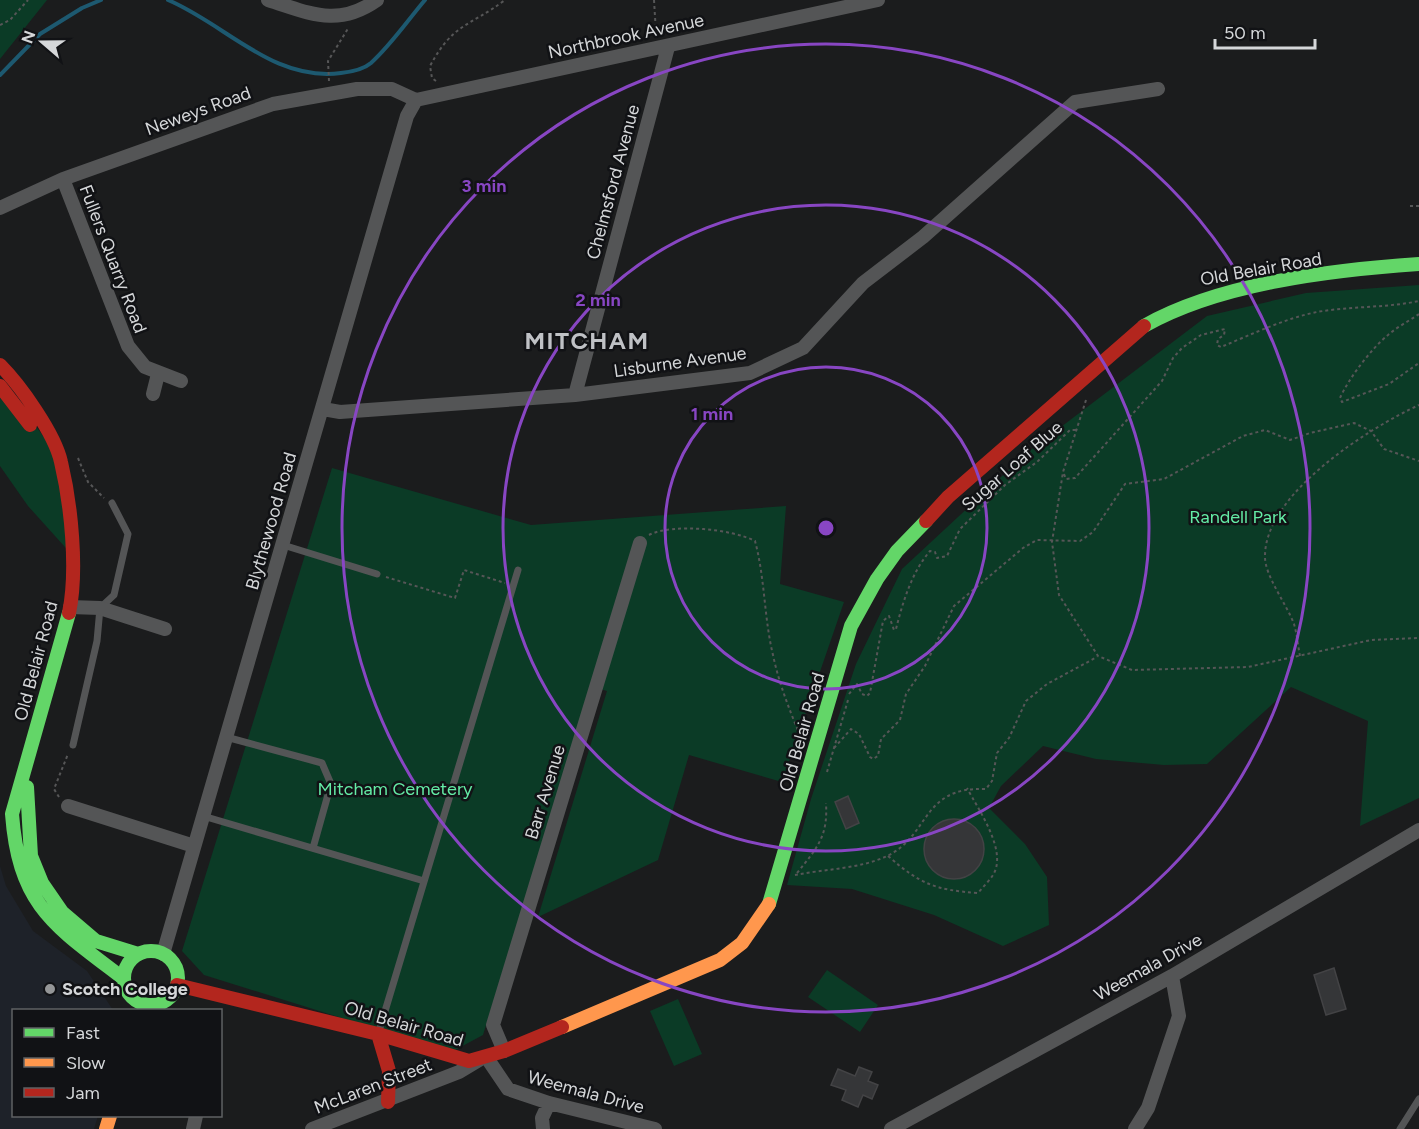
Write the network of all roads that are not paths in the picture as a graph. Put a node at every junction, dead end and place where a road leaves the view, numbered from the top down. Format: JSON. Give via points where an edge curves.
{"nodes":[{"id":1,"x":268,"y":0,"type":"edge"},
{"id":2,"x":377,"y":0,"type":"edge"},
{"id":3,"x":878,"y":0,"type":"edge"},
{"id":4,"x":663,"y":48,"type":"junction"},
{"id":5,"x":1158,"y":89,"type":"dead end"},
{"id":6,"x":416,"y":100,"type":"junction"},
{"id":7,"x":63,"y":179,"type":"junction"},
{"id":8,"x":0,"y":208,"type":"edge"},
{"id":9,"x":1419,"y":264,"type":"edge"},
{"id":10,"x":2,"y":372,"type":"edge"},
{"id":11,"x":158,"y":374,"type":"junction"},
{"id":12,"x":181,"y":381,"type":"dead end"},
{"id":13,"x":0,"y":386,"type":"edge"},
{"id":14,"x":153,"y":394,"type":"dead end"},
{"id":15,"x":574,"y":395,"type":"junction"},
{"id":16,"x":323,"y":409,"type":"junction"},
{"id":17,"x":66,"y":494,"type":"junction"},
{"id":18,"x":112,"y":502,"type":"dead end"},
{"id":19,"x":640,"y":543,"type":"road end"},
{"id":20,"x":283,"y":545,"type":"junction"},
{"id":21,"x":518,"y":570,"type":"dead end"},
{"id":22,"x":377,"y":574,"type":"road end"},
{"id":23,"x":70,"y":607,"type":"junction"},
{"id":24,"x":100,"y":608,"type":"junction"},
{"id":25,"x":165,"y":629,"type":"dead end"},
{"id":26,"x":226,"y":737,"type":"junction"},
{"id":27,"x":73,"y":745,"type":"road end"},
{"id":28,"x":27,"y":765,"type":"junction"},
{"id":29,"x":68,"y":806,"type":"road end"},
{"id":30,"x":203,"y":816,"type":"junction"},
{"id":31,"x":1419,"y":830,"type":"edge"},
{"id":32,"x":194,"y":846,"type":"junction"},
{"id":33,"x":313,"y":848,"type":"junction"},
{"id":34,"x":424,"y":881,"type":"junction"},
{"id":35,"x":138,"y":954,"type":"junction"},
{"id":36,"x":163,"y":954,"type":"junction"},
{"id":37,"x":1172,"y":976,"type":"junction"},
{"id":38,"x":124,"y":979,"type":"junction"},
{"id":39,"x":177,"y":985,"type":"junction"},
{"id":40,"x":143,"y":1007,"type":"edge"},
{"id":41,"x":378,"y":1034,"type":"junction"},
{"id":42,"x":504,"y":1051,"type":"junction"},
{"id":43,"x":483,"y":1059,"type":"junction"},
{"id":44,"x":1419,"y":1099,"type":"edge"},
{"id":45,"x":388,"y":1101,"type":"junction"},
{"id":46,"x":549,"y":1103,"type":"junction"},
{"id":47,"x":312,"y":1129,"type":"edge"},
{"id":48,"x":543,"y":1129,"type":"edge"},
{"id":49,"x":655,"y":1129,"type":"edge"},
{"id":50,"x":891,"y":1129,"type":"edge"},
{"id":51,"x":1135,"y":1129,"type":"edge"},
{"id":52,"x":1400,"y":1129,"type":"edge"}],
"edges":[{"from":1,"to":2,"type":"street","via":[[319,16],[347,15]]},
{"from":3,"to":4,"type":"street","name":"Northbrook Avenue"},
{"from":4,"to":6,"type":"street","name":"Northbrook Avenue"},
{"from":4,"to":15,"type":"street","name":"Chelmsford Avenue"},
{"from":5,"to":15,"type":"street","name":"Lisburne Avenue","via":[[1075,102],[923,237],[863,283],[803,348],[750,373]]},
{"from":6,"to":7,"type":"street","name":"Neweys Road","via":[[392,89],[357,89],[273,104]]},
{"from":6,"to":16,"type":"street","name":"Blythewood Road","via":[[407,116]]},
{"from":7,"to":8,"type":"street","name":"Neweys Road"},
{"from":7,"to":11,"type":"street","name":"Fullers Quarry Road","via":[[128,346],[145,368]]},
{"from":9,"to":42,"type":"main road","name":"Old Belair Road","via":[[1230,290],[1197,299],[1142,327],[948,497],[897,551],[877,579],[851,626],[768,909],[742,943],[720,960]]},
{"from":10,"to":17,"type":"main road","name":"Old Belair Road","via":[[35,410],[61,460]]},
{"from":11,"to":12,"type":"street","name":"Fullers Quarry Road"},
{"from":11,"to":14,"type":"street"},
{"from":13,"to":17,"type":"main road","name":"Old Belair Road","via":[[26,418]]},
{"from":15,"to":16,"type":"street","name":"Lisburne Avenue","via":[[340,412]]},
{"from":16,"to":20,"type":"street","name":"Blythewood Road"},
{"from":17,"to":23,"type":"main road","name":"Old Belair Road","via":[[74,557]]},
{"from":18,"to":24,"type":"lane","via":[[128,534],[114,595]]},
{"from":19,"to":42,"type":"street","name":"Barr Avenue","via":[[493,1025]]},
{"from":20,"to":22,"type":"lane"},
{"from":20,"to":26,"type":"street","name":"Blythewood Road"},
{"from":21,"to":34,"type":"lane"},
{"from":23,"to":24,"type":"street"},
{"from":23,"to":28,"type":"main road","name":"Old Belair Road"},
{"from":24,"to":25,"type":"street"},
{"from":24,"to":27,"type":"lane","via":[[97,641]]},
{"from":26,"to":30,"type":"street","name":"Blythewood Road"},
{"from":26,"to":33,"type":"lane","via":[[322,763],[331,784]]},
{"from":28,"to":35,"type":"main road","name":"Old Belair Road","via":[[31,856],[42,883],[62,912],[96,940]]},
{"from":28,"to":38,"type":"main road","name":"Old Belair Road","via":[[12,814],[12,843],[23,877],[35,903],[56,926]]},
{"from":29,"to":32,"type":"street"},
{"from":30,"to":32,"type":"street","name":"Blythewood Road"},
{"from":30,"to":33,"type":"lane"},
{"from":31,"to":37,"type":"street","name":"Weemala Drive"},
{"from":32,"to":36,"type":"street","name":"Blythewood Road"},
{"from":33,"to":34,"type":"lane"},
{"from":34,"to":41,"type":"lane"},
{"from":35,"to":36,"type":"main road"},
{"from":35,"to":38,"type":"main road","via":[[128,964]]},
{"from":36,"to":39,"type":"main road","via":[[176,968]]},
{"from":37,"to":50,"type":"street","name":"Weemala Drive"},
{"from":37,"to":51,"type":"street","via":[[1179,1016],[1148,1108]]},
{"from":38,"to":40,"type":"main road","via":[[132,998]]},
{"from":39,"to":40,"type":"main road","via":[[168,999]]},
{"from":39,"to":41,"type":"main road","name":"Old Belair Road"},
{"from":41,"to":43,"type":"main road","name":"Old Belair Road","via":[[460,1059]]},
{"from":41,"to":45,"type":"main road","via":[[389,1071]]},
{"from":42,"to":43,"type":"main road","name":"Old Belair Road"},
{"from":43,"to":45,"type":"street","name":"McLaren Street"},
{"from":43,"to":46,"type":"street","name":"Weemala Drive","via":[[508,1089]]},
{"from":44,"to":52,"type":"lane"},
{"from":45,"to":47,"type":"street","name":"McLaren Street"},
{"from":46,"to":48,"type":"street","via":[[542,1118]]},
{"from":46,"to":49,"type":"street","name":"Weemala Drive"}]}
